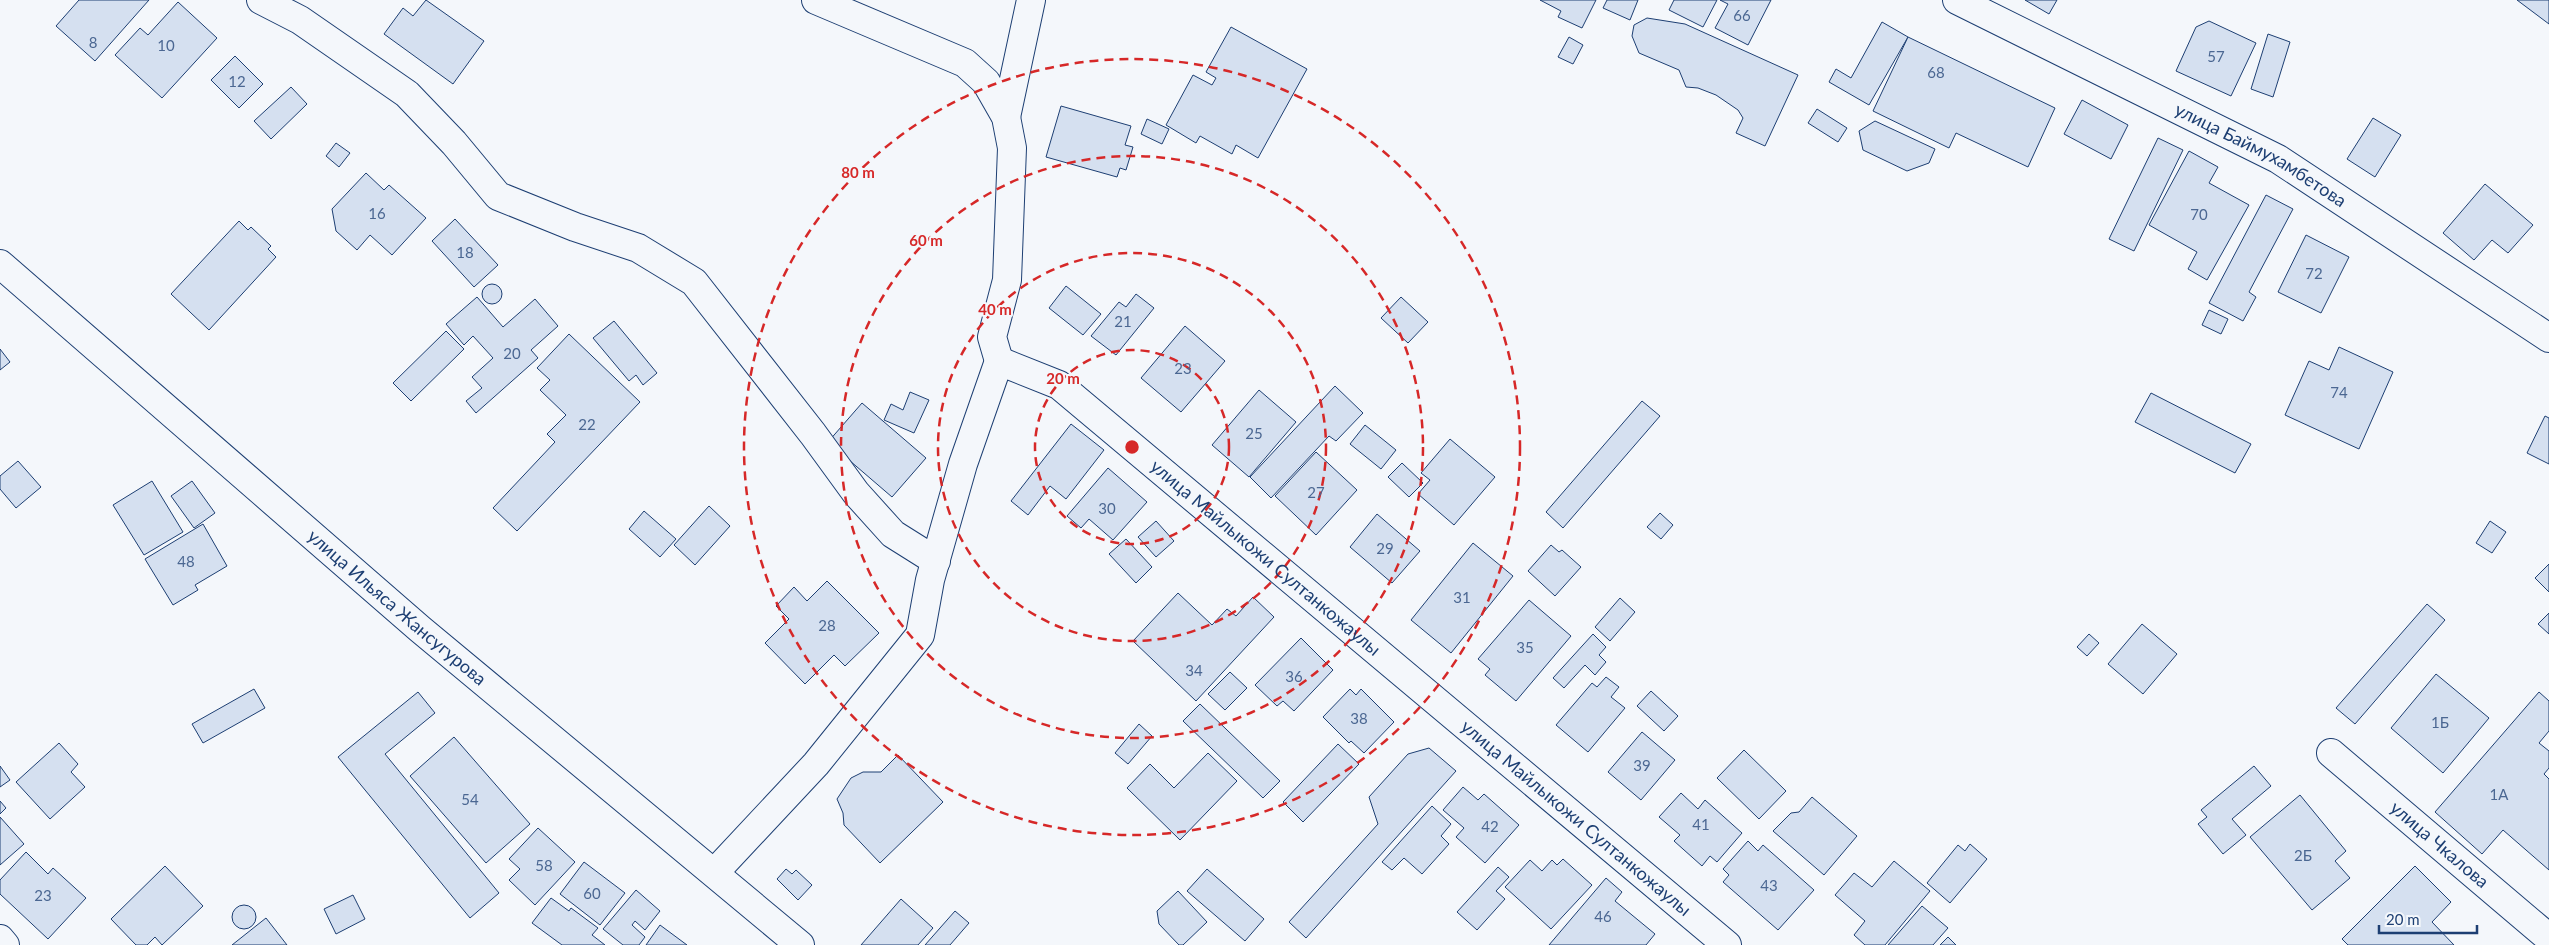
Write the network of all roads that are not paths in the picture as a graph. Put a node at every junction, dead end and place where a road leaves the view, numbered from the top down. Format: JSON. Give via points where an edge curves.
{"nodes":[{"id":1,"x":261,"y":0,"type":"edge"},
{"id":2,"x":816,"y":0,"type":"edge"},
{"id":3,"x":1031,"y":0,"type":"edge"},
{"id":4,"x":1957,"y":0,"type":"edge"},
{"id":5,"x":1006,"y":117,"type":"junction"},
{"id":6,"x":0,"y":264,"type":"edge"},
{"id":7,"x":2549,"y":338,"type":"edge"},
{"id":8,"x":999,"y":362,"type":"junction"},
{"id":9,"x":936,"y":561,"type":"junction"},
{"id":10,"x":2331,"y":753,"type":"dead end"},
{"id":11,"x":715,"y":872,"type":"junction"},
{"id":12,"x":2549,"y":938,"type":"edge"},
{"id":13,"x":0,"y":939,"type":"edge"},
{"id":14,"x":5,"y":945,"type":"edge"},
{"id":15,"x":800,"y":945,"type":"edge"},
{"id":16,"x":1727,"y":945,"type":"edge"}],
"edges":[{"from":1,"to":9,"type":"street","via":[[300,20],[407,94],[498,196],[638,248],[694,282],[856,494],[893,534]]},
{"from":2,"to":5,"type":"street","via":[[965,63],[986,82]]},
{"from":3,"to":5,"type":"street"},
{"from":4,"to":7,"type":"street","name":"улица Баймухамбетова","via":[[2278,159]]},
{"from":5,"to":8,"type":"street","via":[[1012,148],[1007,280],[992,337]]},
{"from":6,"to":11,"type":"street","name":"улица Ильяса Жансугурова","via":[[420,629]]},
{"from":8,"to":9,"type":"street","via":[[963,464]]},
{"from":8,"to":16,"type":"street","name":"улица Майлыкожи Султанкожаулы","via":[[1059,384]]},
{"from":9,"to":11,"type":"street","via":[[920,635],[816,764]]},
{"from":10,"to":12,"type":"street","name":"улица Чкалова"},
{"from":11,"to":15,"type":"street","name":"улица Ильяса Жансугурова"},
{"from":13,"to":14,"type":"street"}]}
